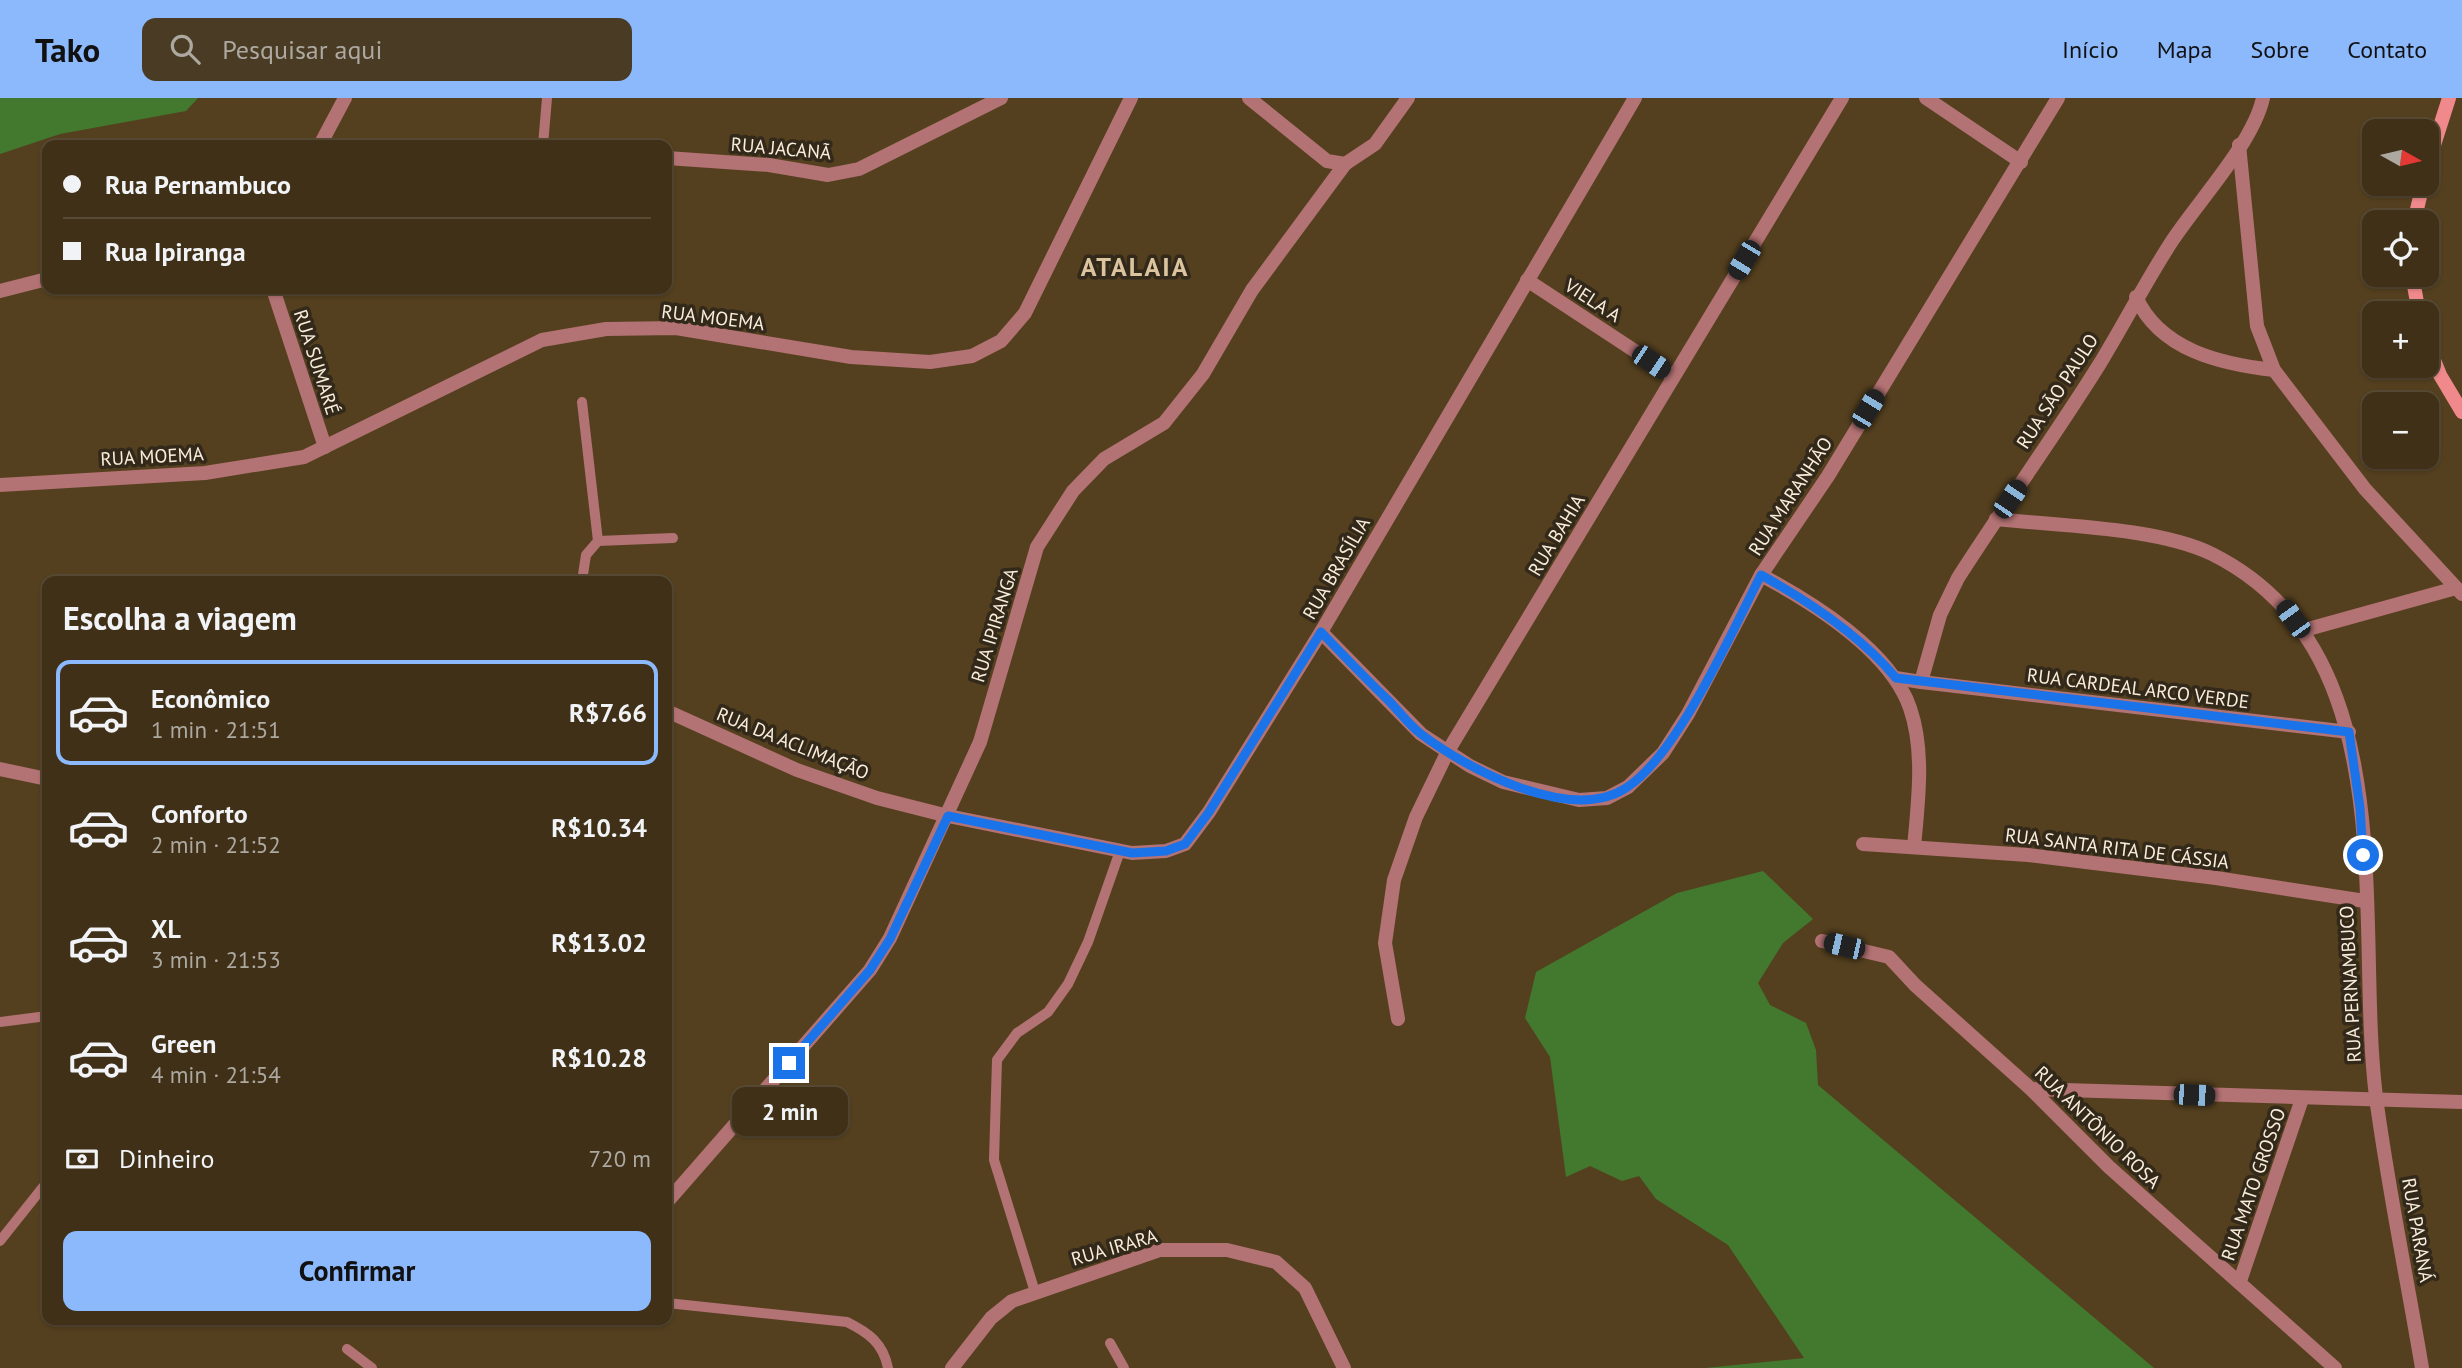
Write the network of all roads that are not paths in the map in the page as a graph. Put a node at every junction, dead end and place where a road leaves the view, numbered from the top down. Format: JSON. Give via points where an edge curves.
{"nodes":[{"id":1,"x":345,"y":98,"type":"edge"},
{"id":2,"x":547,"y":98,"type":"edge"},
{"id":3,"x":1001,"y":98,"type":"edge"},
{"id":4,"x":1131,"y":98,"type":"edge"},
{"id":5,"x":1249,"y":98,"type":"edge"},
{"id":6,"x":1408,"y":98,"type":"edge"},
{"id":7,"x":1635,"y":98,"type":"edge"},
{"id":8,"x":1842,"y":98,"type":"edge"},
{"id":9,"x":1926,"y":98,"type":"edge"},
{"id":10,"x":2058,"y":98,"type":"edge"},
{"id":11,"x":2263,"y":98,"type":"edge"},
{"id":12,"x":2449,"y":98,"type":"edge"},
{"id":13,"x":2440,"y":126,"type":"edge"},
{"id":14,"x":323,"y":140,"type":"edge"},
{"id":15,"x":543,"y":140,"type":"edge"},
{"id":16,"x":2239,"y":145,"type":"junction"},
{"id":17,"x":672,"y":158,"type":"edge"},
{"id":18,"x":2021,"y":162,"type":"junction"},
{"id":19,"x":1345,"y":164,"type":"junction"},
{"id":20,"x":1527,"y":279,"type":"junction"},
{"id":21,"x":42,"y":280,"type":"edge"},
{"id":22,"x":0,"y":291,"type":"edge"},
{"id":23,"x":275,"y":294,"type":"edge"},
{"id":24,"x":2136,"y":297,"type":"junction"},
{"id":25,"x":2274,"y":370,"type":"junction"},
{"id":26,"x":2439,"y":373,"type":"edge"},
{"id":27,"x":1673,"y":376,"type":"junction"},
{"id":28,"x":582,"y":402,"type":"dead end"},
{"id":29,"x":2462,"y":412,"type":"edge"},
{"id":30,"x":325,"y":447,"type":"junction"},
{"id":31,"x":0,"y":485,"type":"edge"},
{"id":32,"x":1996,"y":519,"type":"junction"},
{"id":33,"x":673,"y":538,"type":"dead end"},
{"id":34,"x":598,"y":541,"type":"junction"},
{"id":35,"x":1761,"y":575,"type":"junction"},
{"id":36,"x":583,"y":576,"type":"edge"},
{"id":37,"x":2459,"y":591,"type":"edge"},
{"id":38,"x":2301,"y":631,"type":"junction"},
{"id":39,"x":1321,"y":632,"type":"junction"},
{"id":40,"x":1896,"y":678,"type":"junction"},
{"id":41,"x":1922,"y":682,"type":"junction"},
{"id":42,"x":672,"y":713,"type":"edge"},
{"id":43,"x":2349,"y":732,"type":"junction"},
{"id":44,"x":1448,"y":751,"type":"junction"},
{"id":45,"x":0,"y":769,"type":"edge"},
{"id":46,"x":42,"y":778,"type":"edge"},
{"id":47,"x":948,"y":816,"type":"junction"},
{"id":48,"x":1863,"y":844,"type":"dead end"},
{"id":49,"x":1914,"y":847,"type":"junction"},
{"id":50,"x":1120,"y":851,"type":"junction"},
{"id":51,"x":2365,"y":901,"type":"junction"},
{"id":52,"x":1822,"y":941,"type":"dead end"},
{"id":53,"x":42,"y":1017,"type":"edge"},
{"id":54,"x":1398,"y":1019,"type":"dead end"},
{"id":55,"x":0,"y":1022,"type":"edge"},
{"id":56,"x":2031,"y":1088,"type":"junction"},
{"id":57,"x":2376,"y":1098,"type":"junction"},
{"id":58,"x":2302,"y":1099,"type":"junction"},
{"id":59,"x":2462,"y":1102,"type":"edge"},
{"id":60,"x":42,"y":1188,"type":"edge"},
{"id":61,"x":672,"y":1196,"type":"edge"},
{"id":62,"x":0,"y":1241,"type":"edge"},
{"id":63,"x":2239,"y":1281,"type":"junction"},
{"id":64,"x":1035,"y":1292,"type":"junction"},
{"id":65,"x":672,"y":1304,"type":"edge"},
{"id":66,"x":1110,"y":1343,"type":"dead end"},
{"id":67,"x":346,"y":1349,"type":"dead end"},
{"id":68,"x":372,"y":1368,"type":"edge"},
{"id":69,"x":888,"y":1368,"type":"edge"},
{"id":70,"x":952,"y":1368,"type":"edge"},
{"id":71,"x":1124,"y":1368,"type":"edge"},
{"id":72,"x":1344,"y":1368,"type":"edge"},
{"id":73,"x":2334,"y":1368,"type":"edge"},
{"id":74,"x":2422,"y":1368,"type":"edge"}],
"edges":[{"from":1,"to":14,"type":"street"},
{"from":2,"to":15,"type":"lane"},
{"from":3,"to":17,"type":"street","name":"RUA JACANÃ","via":[[859,169],[828,175],[769,165]]},
{"from":4,"to":30,"type":"street","name":"RUA MOEMA","via":[[1025,313],[1001,341],[972,356],[930,362],[851,357],[676,328],[606,328],[542,340]]},
{"from":5,"to":19,"type":"street","via":[[1327,161]]},
{"from":6,"to":19,"type":"street","name":"RUA IPIRANGA","via":[[1375,144]]},
{"from":7,"to":20,"type":"street","name":"RUA BRASÍLIA"},
{"from":8,"to":27,"type":"street","name":"RUA BAHIA"},
{"from":9,"to":18,"type":"street"},
{"from":10,"to":18,"type":"street","name":"RUA MARANHÃO"},
{"from":11,"to":16,"type":"street","name":"RUA SÃO PAULO","via":[[2260,113]]},
{"from":12,"to":13,"type":"street"},
{"from":16,"to":24,"type":"street","name":"RUA SÃO PAULO"},
{"from":16,"to":25,"type":"street","via":[[2257,326]]},
{"from":18,"to":35,"type":"street","name":"RUA MARANHÃO","via":[[1828,476]]},
{"from":19,"to":47,"type":"street","name":"RUA IPIRANGA","via":[[1252,290],[1203,374],[1164,423],[1104,459],[1073,491],[1037,547],[980,742]]},
{"from":20,"to":27,"type":"street","name":"VIELA A"},
{"from":20,"to":39,"type":"street","name":"RUA BRASÍLIA"},
{"from":21,"to":22,"type":"street"},
{"from":23,"to":30,"type":"street","name":"RUA SUMARÉ"},
{"from":24,"to":25,"type":"street","via":[[2144,316],[2192,352]]},
{"from":24,"to":32,"type":"street","name":"RUA SÃO PAULO","via":[[2100,363]]},
{"from":25,"to":37,"type":"street","via":[[2365,489]]},
{"from":26,"to":29,"type":"street"},
{"from":27,"to":44,"type":"street","name":"RUA BAHIA"},
{"from":28,"to":34,"type":"lane"},
{"from":30,"to":31,"type":"street","name":"RUA MOEMA","via":[[304,457],[205,473]]},
{"from":32,"to":38,"type":"street","name":"RUA PERNAMBUCO","via":[[2161,538],[2211,554],[2285,607]]},
{"from":32,"to":41,"type":"street","name":"RUA SÃO PAULO","via":[[1940,615]]},
{"from":33,"to":34,"type":"lane"},
{"from":34,"to":36,"type":"lane","via":[[586,555]]},
{"from":35,"to":40,"type":"street","via":[[1829,618]]},
{"from":35,"to":44,"type":"street","name":"RUA MARANHÃO","via":[[1688,714],[1663,753],[1628,788],[1607,798],[1579,800],[1503,782]]},
{"from":37,"to":38,"type":"street"},
{"from":38,"to":43,"type":"street","name":"RUA PERNAMBUCO","via":[[2328,674]]},
{"from":39,"to":44,"type":"street","via":[[1421,734]]},
{"from":39,"to":50,"type":"street","name":"RUA BRASÍLIA","via":[[1185,844],[1166,851]]},
{"from":40,"to":41,"type":"street"},
{"from":40,"to":49,"type":"street","via":[[1911,709],[1916,735],[1919,773]]},
{"from":41,"to":43,"type":"street","name":"RUA CARDEAL ARCO VERDE"},
{"from":42,"to":47,"type":"street","name":"RUA DA ACLIMAÇÃO","via":[[797,770]]},
{"from":43,"to":51,"type":"street","name":"RUA PERNAMBUCO","via":[[2360,808]]},
{"from":44,"to":54,"type":"street","name":"RUA BAHIA","via":[[1416,817],[1395,880],[1385,943]]},
{"from":45,"to":46,"type":"street"},
{"from":47,"to":50,"type":"street","name":"RUA BRASÍLIA"},
{"from":47,"to":61,"type":"street","name":"RUA IPIRANGA","via":[[890,939],[870,970]]},
{"from":48,"to":49,"type":"street","name":"RUA SANTA RITA DE CÁSSIA"},
{"from":49,"to":51,"type":"street","name":"RUA SANTA RITA DE CÁSSIA","via":[[2028,855]]},
{"from":50,"to":64,"type":"lane","via":[[1068,984],[1048,1012],[1017,1033],[998,1060],[994,1160]]},
{"from":51,"to":57,"type":"street","name":"RUA PERNAMBUCO"},
{"from":52,"to":56,"type":"street","name":"RUA ANTÔNIO ROSA","via":[[1889,957]]},
{"from":53,"to":55,"type":"lane"},
{"from":56,"to":58,"type":"street"},
{"from":56,"to":63,"type":"street","name":"RUA ANTÔNIO ROSA","via":[[2109,1167]]},
{"from":57,"to":58,"type":"street"},
{"from":57,"to":59,"type":"street"},
{"from":57,"to":74,"type":"street","name":"RUA PARANÁ"},
{"from":58,"to":63,"type":"street","name":"RUA MATO GROSSO"},
{"from":60,"to":62,"type":"lane"},
{"from":63,"to":73,"type":"street","name":"RUA ANTÔNIO ROSA"},
{"from":64,"to":70,"type":"street","name":"RUA IRARA","via":[[1012,1301],[991,1318]]},
{"from":64,"to":72,"type":"street","name":"RUA IRARA","via":[[1160,1250],[1227,1250],[1276,1262],[1305,1288]]},
{"from":65,"to":69,"type":"lane","via":[[847,1322],[869,1333],[881,1346]]},
{"from":66,"to":71,"type":"lane"},
{"from":67,"to":68,"type":"lane"}]}
